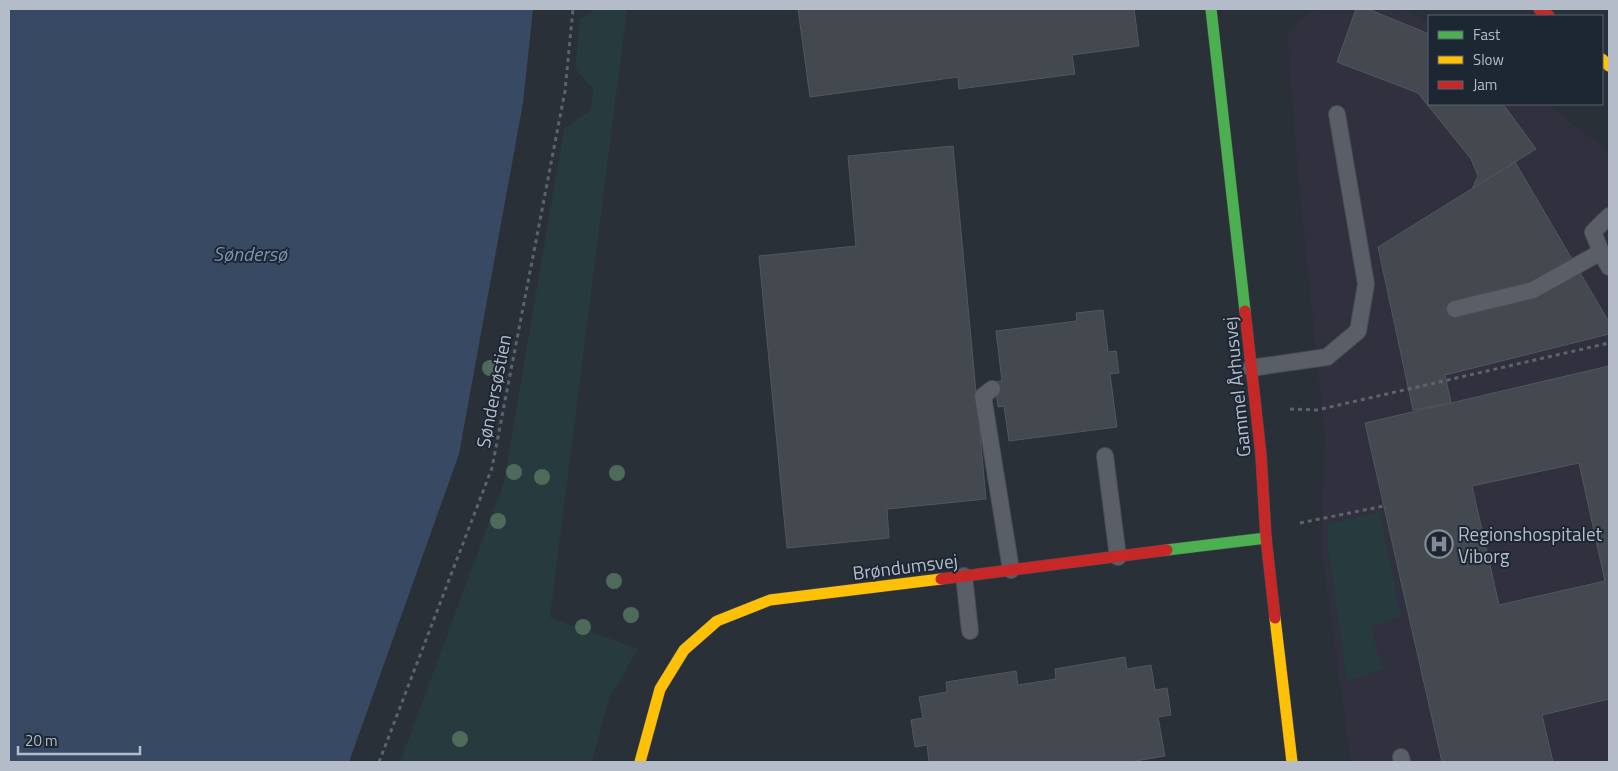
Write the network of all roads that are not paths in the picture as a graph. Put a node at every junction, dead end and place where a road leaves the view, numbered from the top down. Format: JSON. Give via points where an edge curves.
{"nodes":[{"id":1,"x":1211,"y":9,"type":"edge"},
{"id":2,"x":1337,"y":114,"type":"dead end"},
{"id":3,"x":1609,"y":216,"type":"edge"},
{"id":4,"x":1605,"y":259,"type":"edge"},
{"id":5,"x":1455,"y":309,"type":"dead end"},
{"id":6,"x":1251,"y":368,"type":"junction"},
{"id":7,"x":992,"y":389,"type":"dead end"},
{"id":8,"x":1105,"y":456,"type":"dead end"},
{"id":9,"x":1265,"y":534,"type":"junction"},
{"id":10,"x":1118,"y":557,"type":"junction"},
{"id":11,"x":1011,"y":570,"type":"junction"},
{"id":12,"x":964,"y":576,"type":"junction"},
{"id":13,"x":970,"y":631,"type":"dead end"},
{"id":14,"x":640,"y":762,"type":"edge"},
{"id":15,"x":1292,"y":762,"type":"edge"}],
"edges":[{"from":1,"to":6,"type":"main road","name":"Gammel Århusvej"},
{"from":2,"to":6,"type":"lane","via":[[1366,284],[1358,331],[1327,358]]},
{"from":3,"to":4,"type":"lane","via":[[1593,232]]},
{"from":4,"to":5,"type":"lane","via":[[1533,290]]},
{"from":6,"to":9,"type":"main road","name":"Gammel Århusvej","via":[[1261,455]]},
{"from":7,"to":11,"type":"lane","via":[[983,396]]},
{"from":8,"to":10,"type":"lane"},
{"from":9,"to":10,"type":"main road","name":"Brøndumsvej"},
{"from":9,"to":15,"type":"main road","name":"Gammel Århusvej"},
{"from":10,"to":11,"type":"main road","name":"Brøndumsvej"},
{"from":11,"to":12,"type":"main road","name":"Brøndumsvej"},
{"from":12,"to":13,"type":"lane"},
{"from":12,"to":14,"type":"main road","name":"Brøndumsvej","via":[[770,600],[717,621],[684,650],[660,689]]}]}
